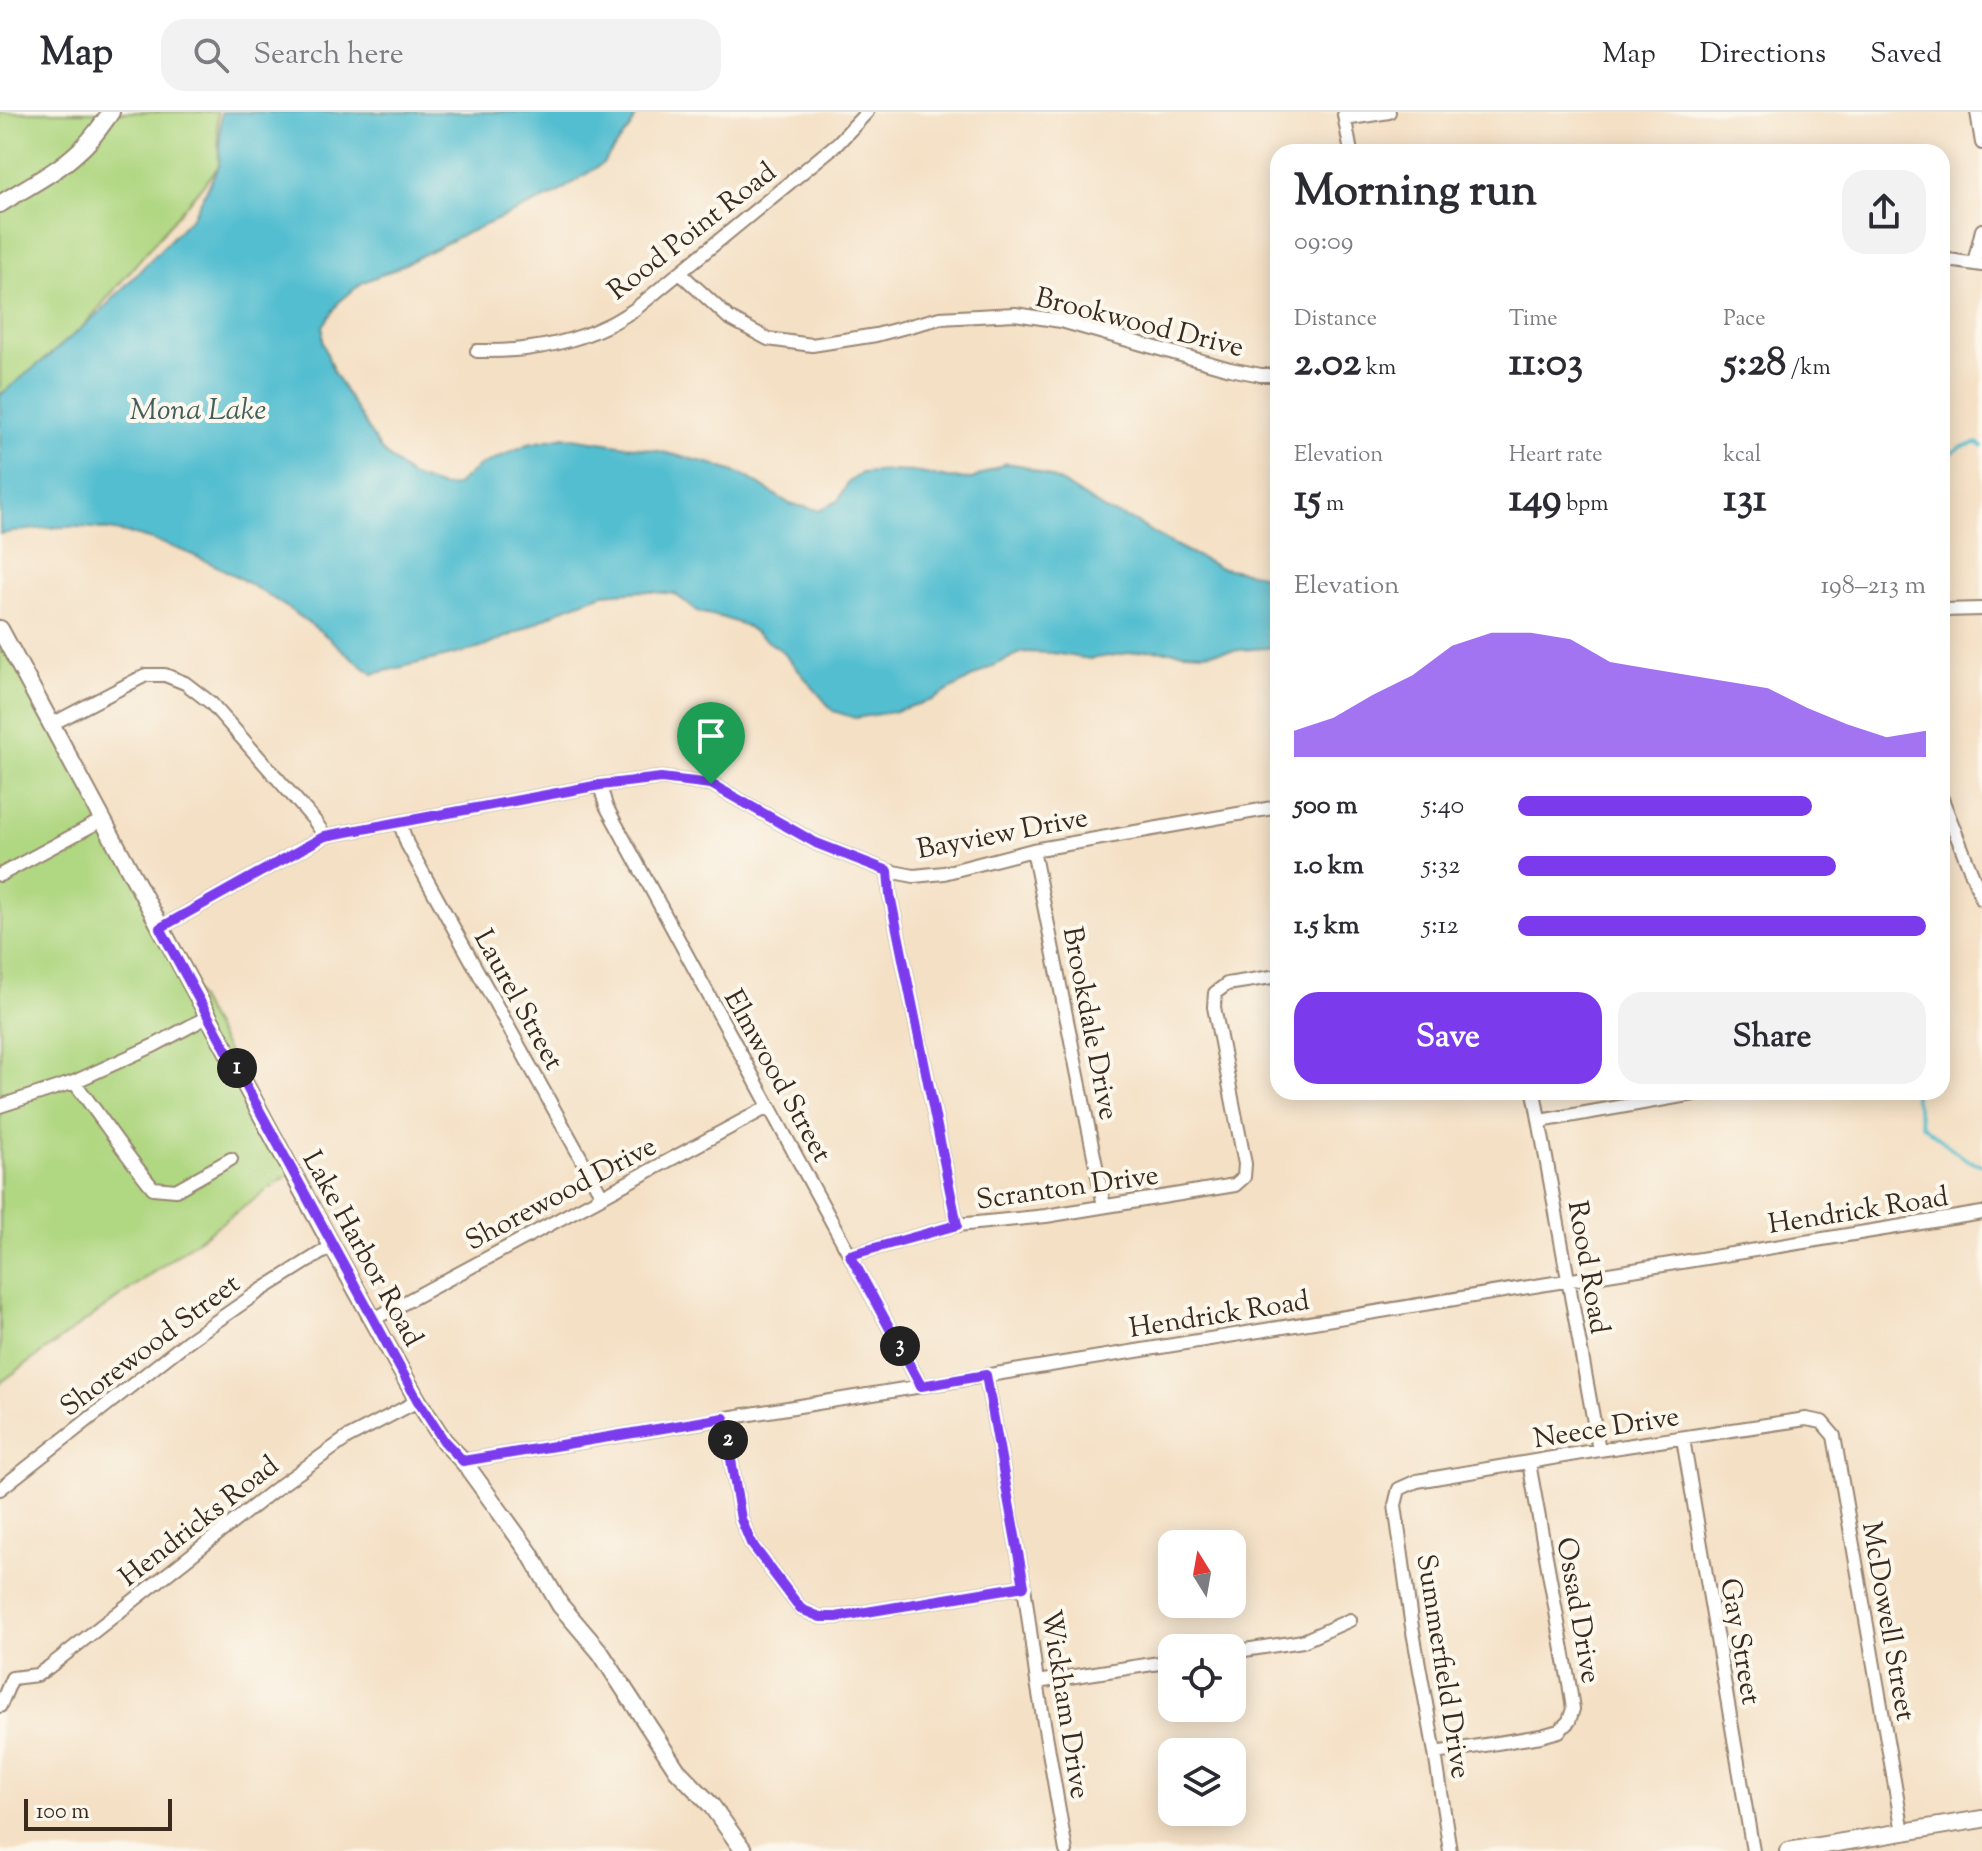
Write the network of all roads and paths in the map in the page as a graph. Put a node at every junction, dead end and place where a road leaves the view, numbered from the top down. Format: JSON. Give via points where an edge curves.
{"nodes":[{"id":1,"x":111,"y":112,"type":"edge"},
{"id":2,"x":867,"y":112,"type":"edge"},
{"id":3,"x":1389,"y":112,"type":"edge"},
{"id":4,"x":1977,"y":112,"type":"edge"},
{"id":5,"x":1344,"y":116,"type":"edge"},
{"id":6,"x":1982,"y":143,"type":"edge"},
{"id":7,"x":1349,"y":144,"type":"edge"},
{"id":8,"x":0,"y":204,"type":"edge"},
{"id":9,"x":1982,"y":230,"type":"edge"},
{"id":10,"x":1950,"y":260,"type":"edge"},
{"id":11,"x":1978,"y":264,"type":"edge"},
{"id":12,"x":680,"y":273,"type":"junction"},
{"id":13,"x":477,"y":351,"type":"dead end"},
{"id":14,"x":1270,"y":375,"type":"edge"},
{"id":15,"x":1982,"y":609,"type":"edge"},
{"id":16,"x":1950,"y":610,"type":"edge"},
{"id":17,"x":1,"y":634,"type":"edge"},
{"id":18,"x":52,"y":724,"type":"junction"},
{"id":19,"x":600,"y":785,"type":"junction"},
{"id":20,"x":1270,"y":808,"type":"edge"},
{"id":21,"x":1950,"y":819,"type":"edge"},
{"id":22,"x":102,"y":820,"type":"junction"},
{"id":23,"x":400,"y":823,"type":"junction"},
{"id":24,"x":325,"y":836,"type":"junction"},
{"id":25,"x":1033,"y":850,"type":"junction"},
{"id":26,"x":888,"y":871,"type":"junction"},
{"id":27,"x":0,"y":875,"type":"edge"},
{"id":28,"x":1982,"y":899,"type":"edge"},
{"id":29,"x":160,"y":928,"type":"junction"},
{"id":30,"x":1270,"y":977,"type":"edge"},
{"id":31,"x":209,"y":1016,"type":"junction"},
{"id":32,"x":74,"y":1082,"type":"junction"},
{"id":33,"x":1536,"y":1100,"type":"edge"},
{"id":34,"x":1659,"y":1100,"type":"edge"},
{"id":35,"x":0,"y":1106,"type":"edge"},
{"id":36,"x":768,"y":1107,"type":"junction"},
{"id":37,"x":1540,"y":1121,"type":"junction"},
{"id":38,"x":231,"y":1159,"type":"dead end"},
{"id":39,"x":602,"y":1196,"type":"junction"},
{"id":40,"x":1104,"y":1206,"type":"junction"},
{"id":41,"x":1982,"y":1213,"type":"edge"},
{"id":42,"x":957,"y":1225,"type":"junction"},
{"id":43,"x":332,"y":1246,"type":"junction"},
{"id":44,"x":850,"y":1255,"type":"junction"},
{"id":45,"x":1568,"y":1280,"type":"junction"},
{"id":46,"x":374,"y":1319,"type":"junction"},
{"id":47,"x":986,"y":1375,"type":"junction"},
{"id":48,"x":921,"y":1386,"type":"junction"},
{"id":49,"x":418,"y":1401,"type":"junction"},
{"id":50,"x":724,"y":1418,"type":"junction"},
{"id":51,"x":1822,"y":1422,"type":"joint"},
{"id":52,"x":1683,"y":1439,"type":"junction"},
{"id":53,"x":1599,"y":1450,"type":"junction"},
{"id":54,"x":463,"y":1461,"type":"junction"},
{"id":55,"x":1529,"y":1463,"type":"junction"},
{"id":56,"x":0,"y":1489,"type":"edge"},
{"id":57,"x":1399,"y":1489,"type":"joint"},
{"id":58,"x":1024,"y":1586,"type":"junction"},
{"id":59,"x":1350,"y":1620,"type":"dead end"},
{"id":60,"x":1246,"y":1650,"type":"edge"},
{"id":61,"x":1158,"y":1663,"type":"edge"},
{"id":62,"x":1037,"y":1682,"type":"junction"},
{"id":63,"x":0,"y":1706,"type":"edge"},
{"id":64,"x":1435,"y":1753,"type":"junction"},
{"id":65,"x":1982,"y":1819,"type":"edge"},
{"id":66,"x":1903,"y":1832,"type":"junction"},
{"id":67,"x":1878,"y":1844,"type":"edge"},
{"id":68,"x":744,"y":1851,"type":"edge"},
{"id":69,"x":1066,"y":1851,"type":"edge"},
{"id":70,"x":1450,"y":1851,"type":"edge"},
{"id":71,"x":1753,"y":1851,"type":"edge"},
{"id":72,"x":1788,"y":1851,"type":"edge"}],
"edges":[{"from":1,"to":8,"type":"street","via":[[78,153]]},
{"from":2,"to":12,"type":"street","name":"Rood Point Road","via":[[838,143]]},
{"from":3,"to":5,"type":"street"},
{"from":4,"to":6,"type":"street"},
{"from":5,"to":7,"type":"street"},
{"from":9,"to":11,"type":"street"},
{"from":10,"to":11,"type":"street"},
{"from":12,"to":13,"type":"street","name":"Rood Point Road","via":[[634,310],[570,340],[507,352]]},
{"from":12,"to":14,"type":"street","name":"Brookwood Drive","via":[[729,318],[768,339],[812,345],[940,318],[1015,314]]},
{"from":15,"to":16,"type":"street"},
{"from":17,"to":18,"type":"street","name":"Lake Harbor Road"},
{"from":18,"to":22,"type":"street","name":"Lake Harbor Road"},
{"from":18,"to":24,"type":"street","via":[[146,675],[185,683],[211,703]]},
{"from":19,"to":23,"type":"street","name":"Bayview Drive"},
{"from":19,"to":26,"type":"street","name":"Bayview Drive","via":[[661,778],[711,784],[816,843]]},
{"from":19,"to":36,"type":"street","name":"Elmwood Street","via":[[606,806]]},
{"from":20,"to":25,"type":"street","name":"Bayview Drive"},
{"from":21,"to":28,"type":"street"},
{"from":22,"to":27,"type":"street"},
{"from":22,"to":29,"type":"street","name":"Lake Harbor Road"},
{"from":23,"to":24,"type":"street","name":"Bayview Drive"},
{"from":23,"to":39,"type":"street","name":"Laurel Street"},
{"from":24,"to":29,"type":"street","name":"Bayview Drive"},
{"from":25,"to":26,"type":"street","name":"Bayview Drive","via":[[944,873],[914,876]]},
{"from":25,"to":40,"type":"street","name":"Brookdale Drive"},
{"from":26,"to":42,"type":"street"},
{"from":29,"to":31,"type":"street","name":"Lake Harbor Road"},
{"from":30,"to":40,"type":"street","name":"Scranton Drive","via":[[1227,984],[1215,993],[1244,1177],[1235,1185]]},
{"from":31,"to":32,"type":"street"},
{"from":31,"to":43,"type":"street","name":"Lake Harbor Road"},
{"from":32,"to":35,"type":"street"},
{"from":32,"to":38,"type":"street","via":[[153,1188],[176,1190]]},
{"from":33,"to":37,"type":"street","name":"Rood Road"},
{"from":34,"to":37,"type":"street"},
{"from":36,"to":39,"type":"street","name":"Shorewood Drive"},
{"from":36,"to":44,"type":"street","name":"Elmwood Street"},
{"from":37,"to":45,"type":"street","name":"Rood Road"},
{"from":39,"to":46,"type":"street","name":"Shorewood Drive"},
{"from":40,"to":42,"type":"street","name":"Scranton Drive"},
{"from":41,"to":45,"type":"street","name":"Hendrick Road"},
{"from":42,"to":44,"type":"street","name":"Scranton Drive"},
{"from":43,"to":46,"type":"street","name":"Lake Harbor Road"},
{"from":43,"to":56,"type":"street","name":"Shorewood Street","via":[[188,1341]]},
{"from":44,"to":48,"type":"street","name":"Elmwood Street"},
{"from":45,"to":47,"type":"street","name":"Hendrick Road"},
{"from":45,"to":53,"type":"street","name":"Rood Road"},
{"from":46,"to":49,"type":"street","name":"Lake Harbor Road"},
{"from":47,"to":48,"type":"street","name":"Hendrick Road"},
{"from":47,"to":58,"type":"street","name":"Wickham Drive"},
{"from":48,"to":50,"type":"street","name":"Hendrick Road"},
{"from":49,"to":54,"type":"street","name":"Lake Harbor Road"},
{"from":49,"to":63,"type":"street","name":"Hendricks Road","via":[[347,1438],[274,1490],[37,1675],[7,1674]]},
{"from":50,"to":54,"type":"street","name":"Hendrick Road"},
{"from":50,"to":58,"type":"street","via":[[741,1519],[751,1543],[801,1609],[836,1617]]},
{"from":51,"to":52,"type":"street","name":"Neece Drive","via":[[1806,1419]]},
{"from":51,"to":66,"type":"street","name":"McDowell Street","via":[[1834,1436]]},
{"from":52,"to":53,"type":"street","name":"Neece Drive"},
{"from":52,"to":71,"type":"street","name":"Gay Street"},
{"from":53,"to":55,"type":"street","name":"Neece Drive"},
{"from":54,"to":68,"type":"street","name":"Lake Harbor Road","via":[[677,1770]]},
{"from":55,"to":57,"type":"street","name":"Neece Drive","via":[[1417,1481]]},
{"from":55,"to":64,"type":"street","name":"Ossad Drive","via":[[1573,1709],[1559,1731]]},
{"from":57,"to":64,"type":"street","name":"Summerfield Drive","via":[[1395,1505]]},
{"from":58,"to":62,"type":"street","name":"Wickham Drive"},
{"from":59,"to":60,"type":"street","via":[[1303,1641]]},
{"from":61,"to":62,"type":"street"},
{"from":62,"to":69,"type":"street","name":"Wickham Drive"},
{"from":64,"to":70,"type":"street","name":"Summerfield Drive"},
{"from":65,"to":66,"type":"street"},
{"from":66,"to":67,"type":"street"},
{"from":67,"to":72,"type":"street"}]}
